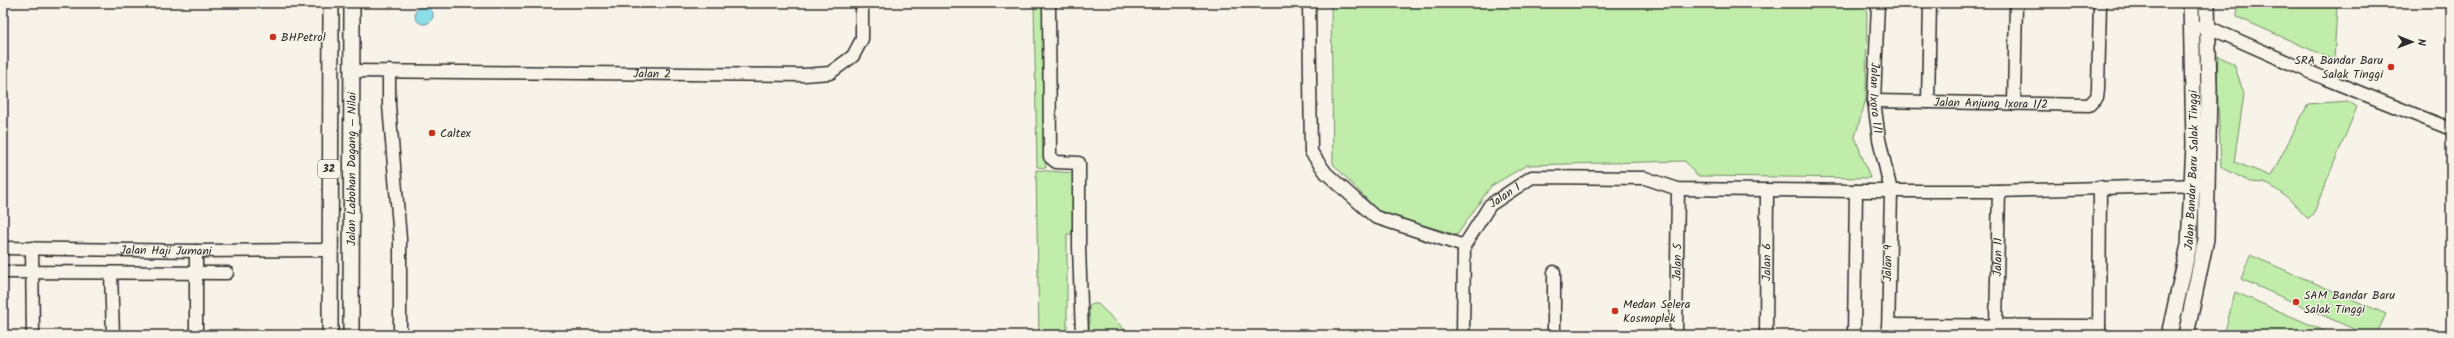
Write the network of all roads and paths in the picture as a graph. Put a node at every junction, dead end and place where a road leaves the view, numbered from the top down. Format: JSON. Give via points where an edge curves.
{"nodes":[{"id":1,"x":331,"y":3,"type":"edge"},
{"id":2,"x":352,"y":3,"type":"edge"},
{"id":3,"x":862,"y":3,"type":"edge"},
{"id":4,"x":1049,"y":3,"type":"edge"},
{"id":5,"x":1309,"y":3,"type":"edge"},
{"id":6,"x":1878,"y":3,"type":"edge"},
{"id":7,"x":1930,"y":3,"type":"edge"},
{"id":8,"x":2016,"y":3,"type":"edge"},
{"id":9,"x":2100,"y":3,"type":"edge"},
{"id":10,"x":2191,"y":3,"type":"edge"},
{"id":11,"x":2207,"y":3,"type":"edge"},
{"id":12,"x":2192,"y":27,"type":"junction"},
{"id":13,"x":2208,"y":27,"type":"junction"},
{"id":14,"x":352,"y":71,"type":"junction"},
{"id":15,"x":389,"y":71,"type":"junction"},
{"id":16,"x":1874,"y":101,"type":"junction"},
{"id":17,"x":1928,"y":102,"type":"junction"},
{"id":18,"x":2014,"y":104,"type":"junction"},
{"id":19,"x":2451,"y":129,"type":"edge"},
{"id":20,"x":2208,"y":184,"type":"junction"},
{"id":21,"x":2192,"y":185,"type":"junction"},
{"id":22,"x":2100,"y":187,"type":"junction"},
{"id":23,"x":1678,"y":189,"type":"junction"},
{"id":24,"x":1768,"y":190,"type":"junction"},
{"id":25,"x":1856,"y":191,"type":"junction"},
{"id":26,"x":1891,"y":191,"type":"junction"},
{"id":27,"x":1999,"y":191,"type":"junction"},
{"id":28,"x":1464,"y":246,"type":"junction"},
{"id":29,"x":3,"y":248,"type":"edge"},
{"id":30,"x":32,"y":248,"type":"junction"},
{"id":31,"x":330,"y":250,"type":"junction"},
{"id":32,"x":196,"y":251,"type":"junction"},
{"id":33,"x":3,"y":272,"type":"edge"},
{"id":34,"x":32,"y":272,"type":"junction"},
{"id":35,"x":1554,"y":272,"type":"dead end"},
{"id":36,"x":112,"y":273,"type":"junction"},
{"id":37,"x":196,"y":273,"type":"junction"},
{"id":38,"x":227,"y":273,"type":"dead end"},
{"id":39,"x":1996,"y":324,"type":"junction"},
{"id":40,"x":1888,"y":330,"type":"edge"},
{"id":41,"x":2099,"y":330,"type":"edge"},
{"id":42,"x":33,"y":335,"type":"edge"},
{"id":43,"x":113,"y":335,"type":"edge"},
{"id":44,"x":196,"y":335,"type":"edge"},
{"id":45,"x":330,"y":335,"type":"edge"},
{"id":46,"x":351,"y":335,"type":"edge"},
{"id":47,"x":400,"y":335,"type":"edge"},
{"id":48,"x":1082,"y":335,"type":"edge"},
{"id":49,"x":1463,"y":335,"type":"edge"},
{"id":50,"x":1554,"y":335,"type":"edge"},
{"id":51,"x":1676,"y":335,"type":"edge"},
{"id":52,"x":1766,"y":335,"type":"edge"},
{"id":53,"x":1854,"y":335,"type":"edge"},
{"id":54,"x":2169,"y":335,"type":"edge"},
{"id":55,"x":2186,"y":335,"type":"edge"}],
"edges":[{"from":1,"to":31,"type":"main road","name":"Jalan Labohan Dagang ‒ Nilai","number":"32"},
{"from":2,"to":14,"type":"main road","name":"Jalan Labohan Dagang ‒ Nilai","number":"32"},
{"from":3,"to":15,"type":"street","name":"Jalan 2","via":[[862,39],[853,56],[830,73],[804,75]]},
{"from":4,"to":48,"type":"street","via":[[1050,157],[1056,162],[1079,163]]},
{"from":5,"to":28,"type":"street","via":[[1311,152],[1326,173],[1374,217]]},
{"from":6,"to":16,"type":"street","name":"Jalan Ixora 1/1"},
{"from":7,"to":17,"type":"street"},
{"from":8,"to":18,"type":"street"},
{"from":9,"to":18,"type":"street","name":"Jalan Anjung Ixora 1/2","via":[[2097,97],[2089,105]]},
{"from":10,"to":12,"type":"main road","name":"Jalan Bandar Baru Salak Tinggi"},
{"from":11,"to":13,"type":"main road","name":"Jalan Bandar Baru Salak Tinggi"},
{"from":12,"to":13,"type":"street"},
{"from":12,"to":21,"type":"main road","name":"Jalan Bandar Baru Salak Tinggi"},
{"from":13,"to":19,"type":"street","via":[[2326,79]]},
{"from":13,"to":20,"type":"main road","name":"Jalan Bandar Baru Salak Tinggi"},
{"from":14,"to":15,"type":"street","name":"Jalan 2"},
{"from":14,"to":46,"type":"main road","name":"Jalan Labohan Dagang ‒ Nilai","number":"32"},
{"from":15,"to":47,"type":"street","via":[[389,105],[400,239]]},
{"from":16,"to":17,"type":"street","name":"Jalan Anjung Ixora 1/2"},
{"from":16,"to":26,"type":"street","name":"Jalan Ixora 1/1","via":[[1879,139]]},
{"from":17,"to":18,"type":"street","name":"Jalan Anjung Ixora 1/2"},
{"from":20,"to":21,"type":"street","name":"Jalan 1"},
{"from":20,"to":55,"type":"main road","name":"Jalan Bandar Baru Salak Tinggi","via":[[2206,239]]},
{"from":21,"to":22,"type":"street","name":"Jalan 1"},
{"from":21,"to":54,"type":"main road","name":"Jalan Bandar Baru Salak Tinggi","via":[[2189,245]]},
{"from":22,"to":27,"type":"street","name":"Jalan 1"},
{"from":22,"to":41,"type":"street"},
{"from":23,"to":24,"type":"street","name":"Jalan 1"},
{"from":23,"to":28,"type":"street","name":"Jalan 1","via":[[1654,180],[1532,177],[1490,205]]},
{"from":23,"to":51,"type":"street","name":"Jalan 5"},
{"from":24,"to":25,"type":"street","name":"Jalan 1"},
{"from":24,"to":52,"type":"street","name":"Jalan 6"},
{"from":25,"to":26,"type":"street","name":"Jalan 1"},
{"from":25,"to":53,"type":"street"},
{"from":26,"to":27,"type":"street","name":"Jalan 1"},
{"from":26,"to":40,"type":"street","name":"Jalan 9"},
{"from":27,"to":39,"type":"street","name":"Jalan 11"},
{"from":28,"to":49,"type":"street"},
{"from":29,"to":30,"type":"street","name":"Jalan Haji Jumani"},
{"from":30,"to":32,"type":"street","name":"Jalan Haji Jumani"},
{"from":30,"to":34,"type":"street"},
{"from":31,"to":32,"type":"street","name":"Jalan Haji Jumani"},
{"from":31,"to":45,"type":"main road","name":"Jalan Labohan Dagang ‒ Nilai","number":"32"},
{"from":32,"to":37,"type":"street"},
{"from":33,"to":34,"type":"street"},
{"from":34,"to":36,"type":"street"},
{"from":34,"to":42,"type":"street"},
{"from":35,"to":50,"type":"street"},
{"from":36,"to":37,"type":"street"},
{"from":36,"to":43,"type":"street"},
{"from":37,"to":38,"type":"street"},
{"from":37,"to":44,"type":"street"},
{"from":39,"to":40,"type":"street"},
{"from":39,"to":41,"type":"street"}]}
